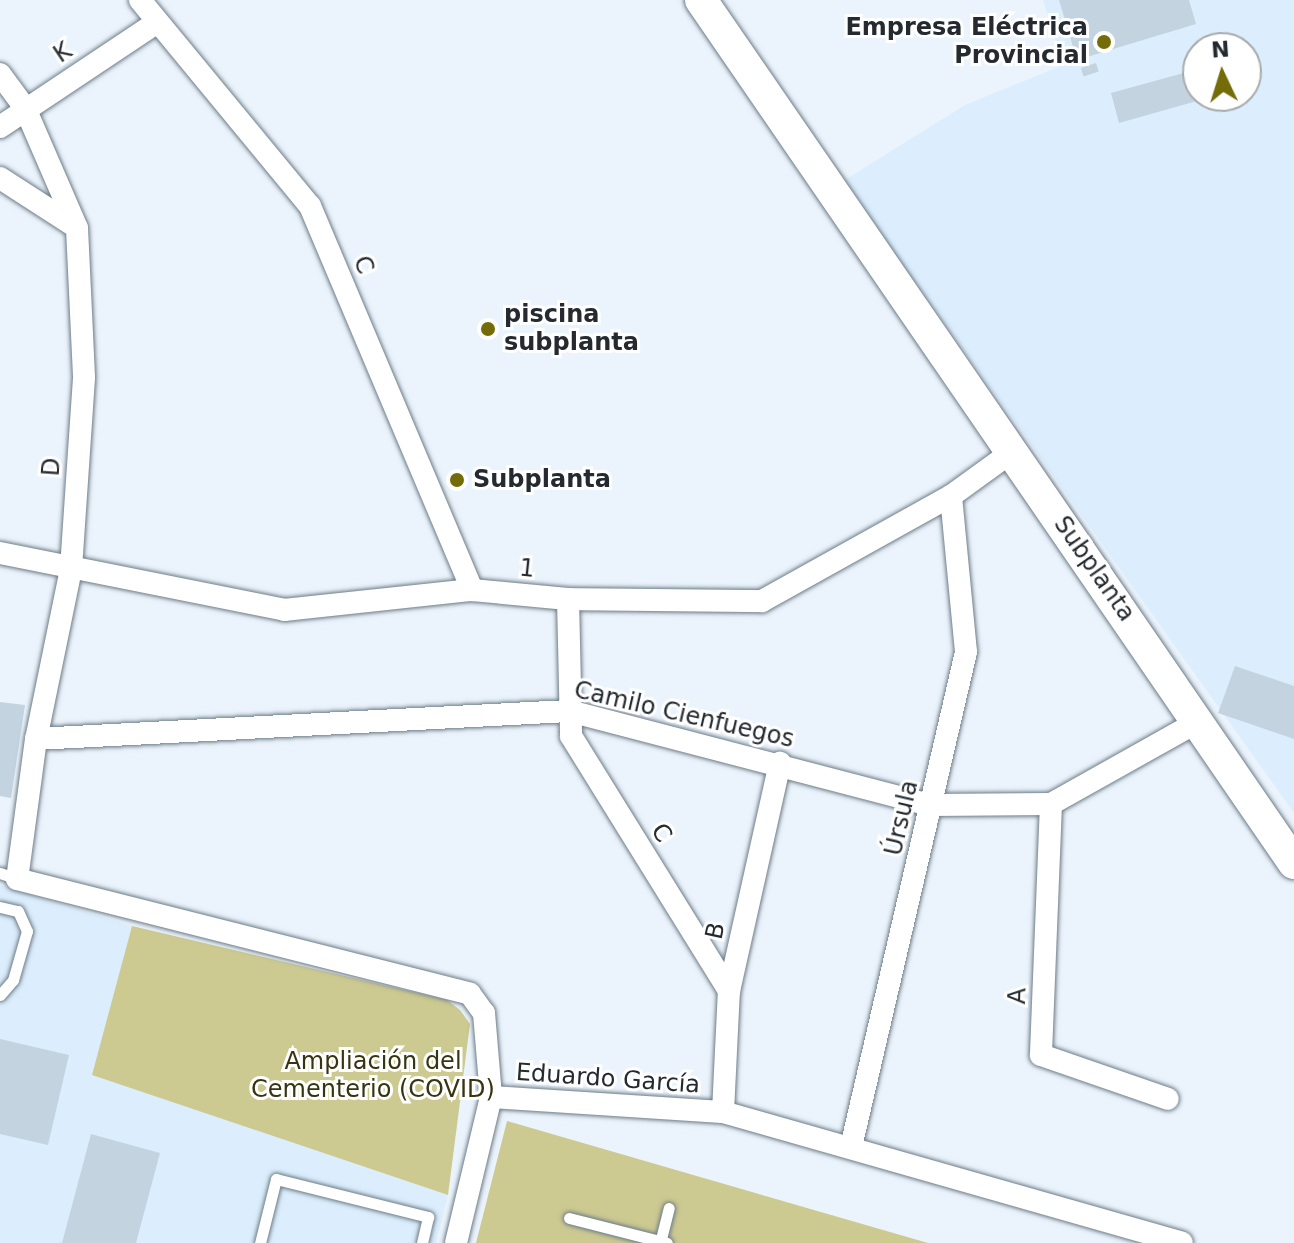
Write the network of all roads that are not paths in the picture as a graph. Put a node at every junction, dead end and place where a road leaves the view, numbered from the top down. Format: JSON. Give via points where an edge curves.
{"nodes":[{"id":1,"x":140,"y":0,"type":"edge"},
{"id":2,"x":701,"y":0,"type":"edge"},
{"id":3,"x":156,"y":23,"type":"junction"},
{"id":4,"x":0,"y":74,"type":"edge"},
{"id":5,"x":26,"y":110,"type":"junction"},
{"id":6,"x":0,"y":127,"type":"edge"},
{"id":7,"x":0,"y":178,"type":"edge"},
{"id":8,"x":77,"y":228,"type":"junction"},
{"id":9,"x":1013,"y":451,"type":"junction"},
{"id":10,"x":951,"y":496,"type":"junction"},
{"id":11,"x":0,"y":553,"type":"edge"},
{"id":12,"x":71,"y":569,"type":"junction"},
{"id":13,"x":472,"y":590,"type":"junction"},
{"id":14,"x":568,"y":599,"type":"junction"},
{"id":15,"x":569,"y":711,"type":"junction"},
{"id":16,"x":1199,"y":721,"type":"junction"},
{"id":17,"x":36,"y":739,"type":"junction"},
{"id":18,"x":780,"y":763,"type":"junction"},
{"id":19,"x":1051,"y":804,"type":"junction"},
{"id":20,"x":931,"y":805,"type":"junction"},
{"id":21,"x":1294,"y":863,"type":"edge"},
{"id":22,"x":9,"y":876,"type":"edge"},
{"id":23,"x":0,"y":907,"type":"edge"},
{"id":24,"x":729,"y":991,"type":"junction"},
{"id":25,"x":0,"y":995,"type":"edge"},
{"id":26,"x":491,"y":1097,"type":"junction"},
{"id":27,"x":1168,"y":1099,"type":"dead end"},
{"id":28,"x":723,"y":1112,"type":"junction"},
{"id":29,"x":851,"y":1147,"type":"junction"},
{"id":30,"x":669,"y":1208,"type":"dead end"},
{"id":31,"x":569,"y":1218,"type":"dead end"},
{"id":32,"x":260,"y":1243,"type":"edge"},
{"id":33,"x":422,"y":1243,"type":"edge"},
{"id":34,"x":456,"y":1243,"type":"edge"},
{"id":35,"x":662,"y":1243,"type":"edge"},
{"id":36,"x":1182,"y":1243,"type":"edge"}],
"edges":[{"from":1,"to":3,"type":"street","name":"C"},
{"from":2,"to":9,"type":"street","name":"Subplanta"},
{"from":3,"to":5,"type":"street","name":"K"},
{"from":3,"to":13,"type":"street","name":"C","via":[[310,206]]},
{"from":4,"to":5,"type":"street","name":"D"},
{"from":5,"to":6,"type":"street","name":"K"},
{"from":5,"to":8,"type":"street","name":"D"},
{"from":7,"to":8,"type":"street"},
{"from":8,"to":12,"type":"street","name":"D","via":[[84,378]]},
{"from":9,"to":10,"type":"street","name":"1"},
{"from":9,"to":16,"type":"street","name":"Subplanta"},
{"from":10,"to":14,"type":"street","name":"1","via":[[762,601]]},
{"from":10,"to":20,"type":"street","name":"Úrsula","via":[[966,652]]},
{"from":11,"to":12,"type":"street","name":"1"},
{"from":12,"to":13,"type":"street","name":"1","via":[[284,610]]},
{"from":12,"to":17,"type":"street","name":"D"},
{"from":13,"to":14,"type":"street","name":"1"},
{"from":14,"to":15,"type":"street","name":"C"},
{"from":15,"to":17,"type":"street","name":"Camilo Cienfuegos"},
{"from":15,"to":18,"type":"street","name":"Camilo Cienfuegos"},
{"from":15,"to":24,"type":"street","name":"C","via":[[571,736]]},
{"from":16,"to":19,"type":"street","name":"Camilo Cienfuegos"},
{"from":16,"to":21,"type":"street","name":"Subplanta"},
{"from":17,"to":22,"type":"street","name":"D"},
{"from":18,"to":20,"type":"street","name":"Camilo Cienfuegos"},
{"from":18,"to":24,"type":"street","name":"B"},
{"from":19,"to":20,"type":"street","name":"Camilo Cienfuegos"},
{"from":19,"to":27,"type":"street","name":"A","via":[[1041,1055]]},
{"from":20,"to":29,"type":"street","name":"Úrsula"},
{"from":22,"to":26,"type":"street","name":"Eduardo García","via":[[470,994],[484,1013]]},
{"from":23,"to":25,"type":"lane","via":[[18,911],[27,931],[13,980]]},
{"from":24,"to":28,"type":"street","name":"B"},
{"from":26,"to":28,"type":"street","name":"Eduardo García"},
{"from":26,"to":34,"type":"street"},
{"from":28,"to":29,"type":"street","name":"Eduardo García"},
{"from":29,"to":36,"type":"street","name":"Eduardo García"},
{"from":30,"to":35,"type":"lane"},
{"from":31,"to":35,"type":"lane"},
{"from":32,"to":33,"type":"lane","via":[[276,1179],[428,1217]]}]}
